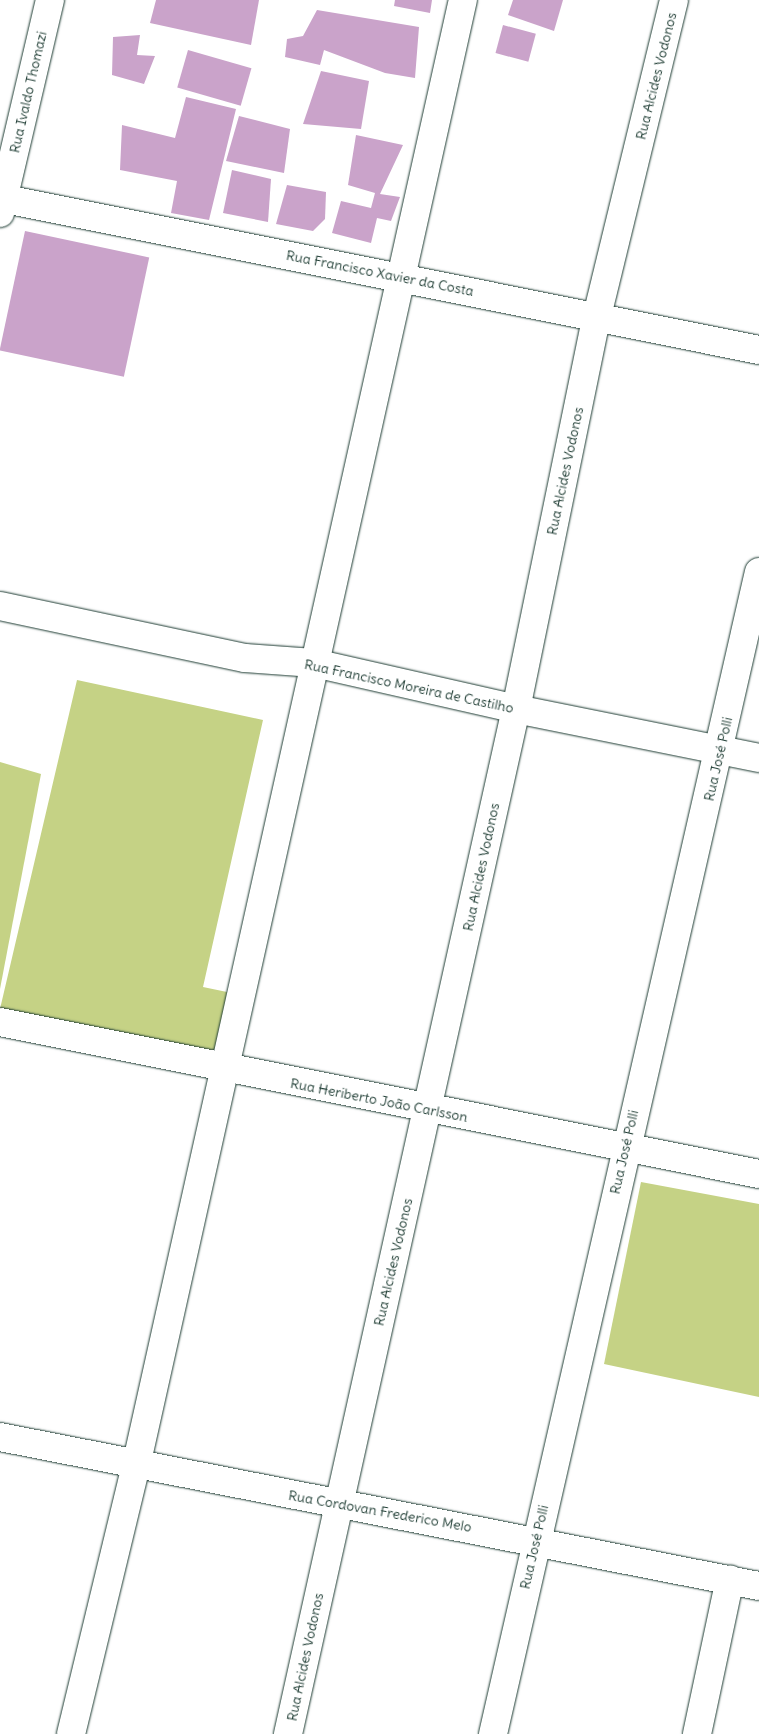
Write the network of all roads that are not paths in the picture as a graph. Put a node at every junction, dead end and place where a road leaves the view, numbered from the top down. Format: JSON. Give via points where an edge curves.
{"nodes":[{"id":1,"x":50,"y":0,"type":"edge"},
{"id":2,"x":463,"y":0,"type":"edge"},
{"id":3,"x":674,"y":0,"type":"edge"},
{"id":4,"x":1,"y":203,"type":"edge"},
{"id":5,"x":400,"y":278,"type":"junction"},
{"id":6,"x":597,"y":316,"type":"junction"},
{"id":7,"x":759,"y":350,"type":"edge"},
{"id":8,"x":759,"y":572,"type":"edge"},
{"id":9,"x":0,"y":606,"type":"edge"},
{"id":10,"x":314,"y":663,"type":"junction"},
{"id":11,"x":516,"y":709,"type":"junction"},
{"id":12,"x":721,"y":750,"type":"junction"},
{"id":13,"x":759,"y":758,"type":"edge"},
{"id":14,"x":0,"y":1022,"type":"edge"},
{"id":15,"x":224,"y":1070,"type":"junction"},
{"id":16,"x":428,"y":1110,"type":"junction"},
{"id":17,"x":624,"y":1149,"type":"junction"},
{"id":18,"x":759,"y":1174,"type":"edge"},
{"id":19,"x":0,"y":1437,"type":"edge"},
{"id":20,"x":136,"y":1466,"type":"junction"},
{"id":21,"x":337,"y":1503,"type":"junction"},
{"id":22,"x":536,"y":1540,"type":"junction"},
{"id":23,"x":730,"y":1579,"type":"junction"},
{"id":24,"x":759,"y":1586,"type":"edge"},
{"id":25,"x":71,"y":1734,"type":"edge"},
{"id":26,"x":288,"y":1734,"type":"edge"},
{"id":27,"x":493,"y":1734,"type":"edge"},
{"id":28,"x":697,"y":1734,"type":"edge"}],
"edges":[{"from":1,"to":4,"type":"street","name":"Rua Ivaldo Thomazi"},
{"from":2,"to":5,"type":"street"},
{"from":3,"to":6,"type":"street","name":"Rua Alcides Vodonos"},
{"from":4,"to":5,"type":"street","name":"Rua Francisco Xavier da Costa"},
{"from":5,"to":6,"type":"street","name":"Rua Francisco Xavier da Costa"},
{"from":5,"to":10,"type":"street"},
{"from":6,"to":7,"type":"street","name":"Rua Francisco Xavier da Costa"},
{"from":6,"to":11,"type":"street","name":"Rua Alcides Vodonos"},
{"from":8,"to":12,"type":"street","name":"Rua José Polli"},
{"from":9,"to":10,"type":"street","name":"Rua Francisco Moreira de Castilho","via":[[245,658]]},
{"from":10,"to":11,"type":"street","name":"Rua Francisco Moreira de Castilho"},
{"from":10,"to":15,"type":"street"},
{"from":11,"to":12,"type":"street","name":"Rua Francisco Moreira de Castilho"},
{"from":11,"to":16,"type":"street","name":"Rua Alcides Vodonos"},
{"from":12,"to":13,"type":"street","name":"Rua Francisco Moreira de Castilho"},
{"from":12,"to":17,"type":"street","name":"Rua José Polli"},
{"from":14,"to":15,"type":"street","name":"Rua Heriberto João Carlsson"},
{"from":15,"to":16,"type":"street","name":"Rua Heriberto João Carlsson"},
{"from":15,"to":20,"type":"street"},
{"from":16,"to":17,"type":"street","name":"Rua Heriberto João Carlsson"},
{"from":16,"to":21,"type":"street","name":"Rua Alcides Vodonos"},
{"from":17,"to":18,"type":"street","name":"Rua Heriberto João Carlsson"},
{"from":17,"to":22,"type":"street","name":"Rua José Polli"},
{"from":19,"to":20,"type":"street","name":"Rua Cordovan Frederico Melo"},
{"from":20,"to":21,"type":"street","name":"Rua Cordovan Frederico Melo"},
{"from":20,"to":25,"type":"street"},
{"from":21,"to":22,"type":"street","name":"Rua Cordovan Frederico Melo"},
{"from":21,"to":26,"type":"street","name":"Rua Alcides Vodonos"},
{"from":22,"to":23,"type":"street","name":"Rua Cordovan Frederico Melo"},
{"from":22,"to":27,"type":"street","name":"Rua José Polli"},
{"from":23,"to":24,"type":"street","name":"Rua Cordovan Frederico Melo"},
{"from":23,"to":28,"type":"street"}]}
